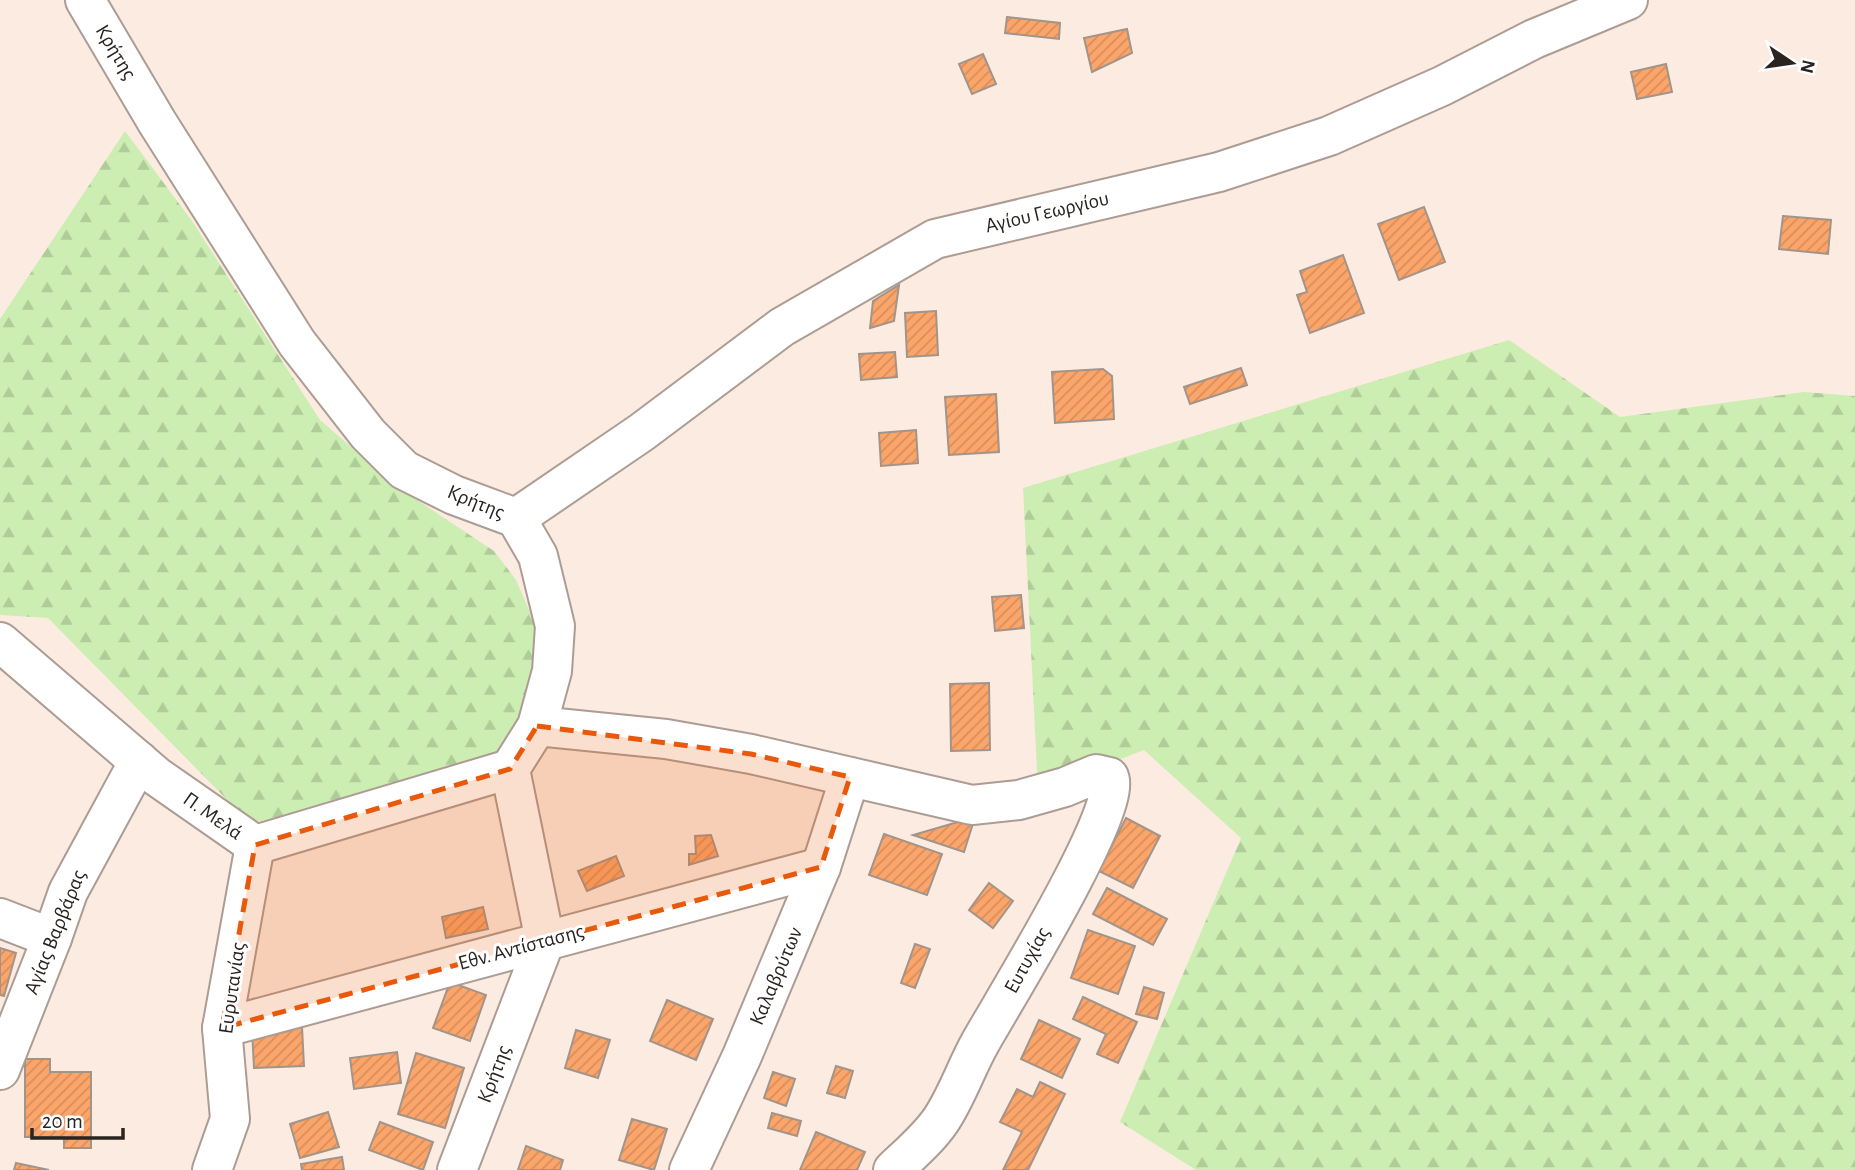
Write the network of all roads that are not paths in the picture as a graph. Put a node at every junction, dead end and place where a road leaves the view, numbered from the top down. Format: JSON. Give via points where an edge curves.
{"nodes":[{"id":1,"x":85,"y":0,"type":"edge"},
{"id":2,"x":1628,"y":0,"type":"edge"},
{"id":3,"x":516,"y":518,"type":"junction"},
{"id":4,"x":0,"y":642,"type":"edge"},
{"id":5,"x":537,"y":726,"type":"junction"},
{"id":6,"x":139,"y":761,"type":"junction"},
{"id":7,"x":510,"y":769,"type":"junction"},
{"id":8,"x":850,"y":777,"type":"junction"},
{"id":9,"x":255,"y":845,"type":"junction"},
{"id":10,"x":821,"y":867,"type":"junction"},
{"id":11,"x":0,"y":918,"type":"edge"},
{"id":12,"x":52,"y":938,"type":"junction"},
{"id":13,"x":545,"y":940,"type":"junction"},
{"id":14,"x":222,"y":1028,"type":"junction"},
{"id":15,"x":0,"y":1070,"type":"edge"},
{"id":16,"x":212,"y":1170,"type":"edge"},
{"id":17,"x":457,"y":1170,"type":"edge"},
{"id":18,"x":689,"y":1170,"type":"edge"},
{"id":19,"x":893,"y":1170,"type":"edge"}],
"edges":[{"from":1,"to":3,"type":"street","name":"Κρήτης","via":[[297,343],[368,434],[404,470]]},
{"from":2,"to":3,"type":"street","name":"Αγίου Γεωργίου","via":[[1329,136],[1219,172],[934,239],[782,327],[642,432]]},
{"from":3,"to":5,"type":"street","name":"Κρήτης","via":[[538,556],[555,626],[552,671]]},
{"from":4,"to":6,"type":"street","name":"Π. Μελά"},
{"from":5,"to":7,"type":"street","name":"Κρήτης"},
{"from":5,"to":8,"type":"street","via":[[666,739]]},
{"from":6,"to":9,"type":"street","name":"Π. Μελά"},
{"from":6,"to":12,"type":"street","name":"Αγίας Βαρβάρας","via":[[68,892]]},
{"from":7,"to":9,"type":"street","name":"Π. Μελά"},
{"from":7,"to":13,"type":"street"},
{"from":8,"to":10,"type":"street","name":"Καλαβρύτων"},
{"from":8,"to":19,"type":"street","name":"Ευτυχίας","via":[[972,805],[1019,800],[1097,774],[1111,782],[1106,808],[1084,857],[942,1118]]},
{"from":9,"to":14,"type":"street","name":"Ευρυτανίας"},
{"from":10,"to":13,"type":"street","name":"Εθν. Αντίστασης"},
{"from":10,"to":18,"type":"street","name":"Καλαβρύτων"},
{"from":11,"to":12,"type":"street"},
{"from":12,"to":15,"type":"street","name":"Αγίας Βαρβάρας"},
{"from":13,"to":14,"type":"street","name":"Εθν. Αντίστασης"},
{"from":13,"to":17,"type":"street","name":"Κρήτης"},
{"from":14,"to":16,"type":"street","name":"Ευρυτανίας","via":[[230,1119]]}]}
